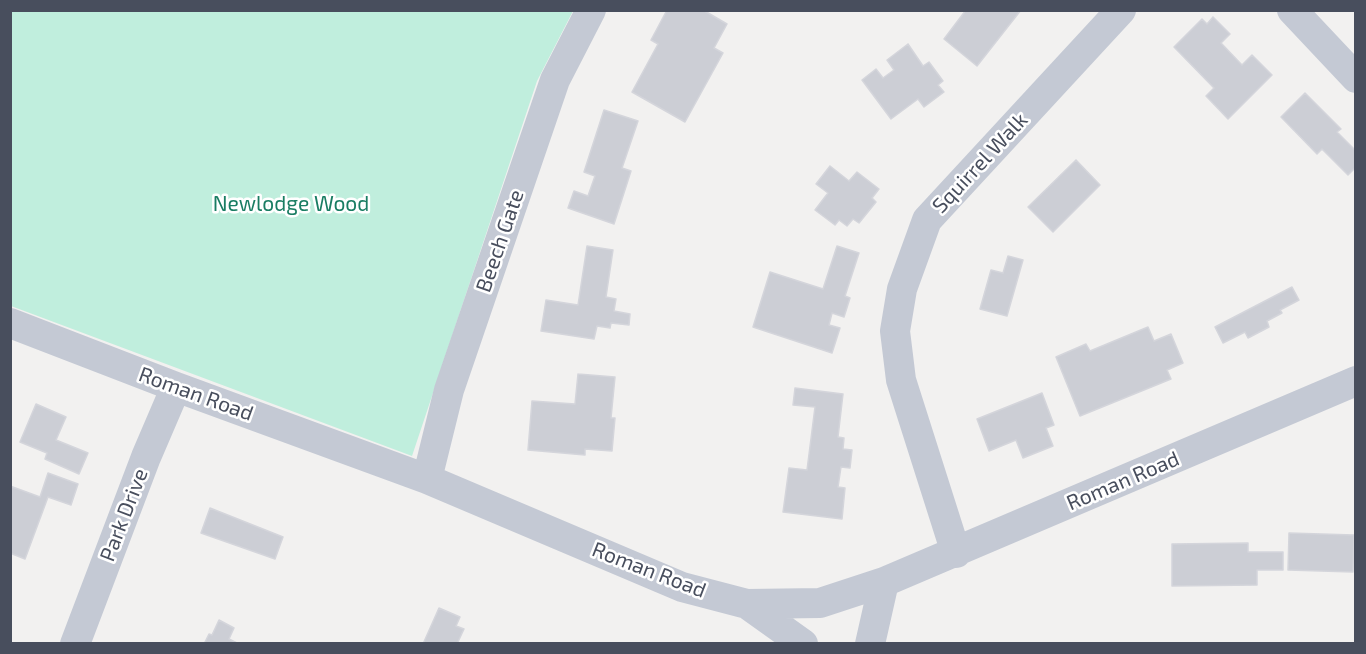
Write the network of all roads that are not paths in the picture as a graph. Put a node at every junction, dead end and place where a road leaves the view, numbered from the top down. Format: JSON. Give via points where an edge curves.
{"nodes":[{"id":1,"x":591,"y":10,"type":"edge"},
{"id":2,"x":1121,"y":10,"type":"edge"},
{"id":3,"x":1292,"y":10,"type":"edge"},
{"id":4,"x":1356,"y":78,"type":"edge"},
{"id":5,"x":10,"y":323,"type":"edge"},
{"id":6,"x":1356,"y":381,"type":"edge"},
{"id":7,"x":176,"y":387,"type":"junction"},
{"id":8,"x":428,"y":479,"type":"junction"},
{"id":9,"x":956,"y":553,"type":"junction"},
{"id":10,"x":884,"y":582,"type":"junction"},
{"id":11,"x":747,"y":604,"type":"junction"},
{"id":12,"x":75,"y":644,"type":"edge"},
{"id":13,"x":803,"y":644,"type":"edge"},
{"id":14,"x":870,"y":644,"type":"edge"}],
"edges":[{"from":1,"to":8,"type":"street","name":"Beech Gate","via":[[555,80],[449,390]]},
{"from":2,"to":9,"type":"street","name":"Squirrel Walk","via":[[927,220],[902,289],[895,331],[901,380]]},
{"from":3,"to":4,"type":"street"},
{"from":5,"to":7,"type":"street","name":"Roman Road"},
{"from":6,"to":9,"type":"street","name":"Roman Road"},
{"from":7,"to":8,"type":"street","name":"Roman Road"},
{"from":7,"to":12,"type":"street","name":"Park Drive"},
{"from":8,"to":11,"type":"street","name":"Roman Road","via":[[682,587]]},
{"from":9,"to":10,"type":"street","name":"Roman Road"},
{"from":10,"to":11,"type":"street","name":"Roman Road","via":[[820,603]]},
{"from":10,"to":14,"type":"street"},
{"from":11,"to":13,"type":"street"}]}
